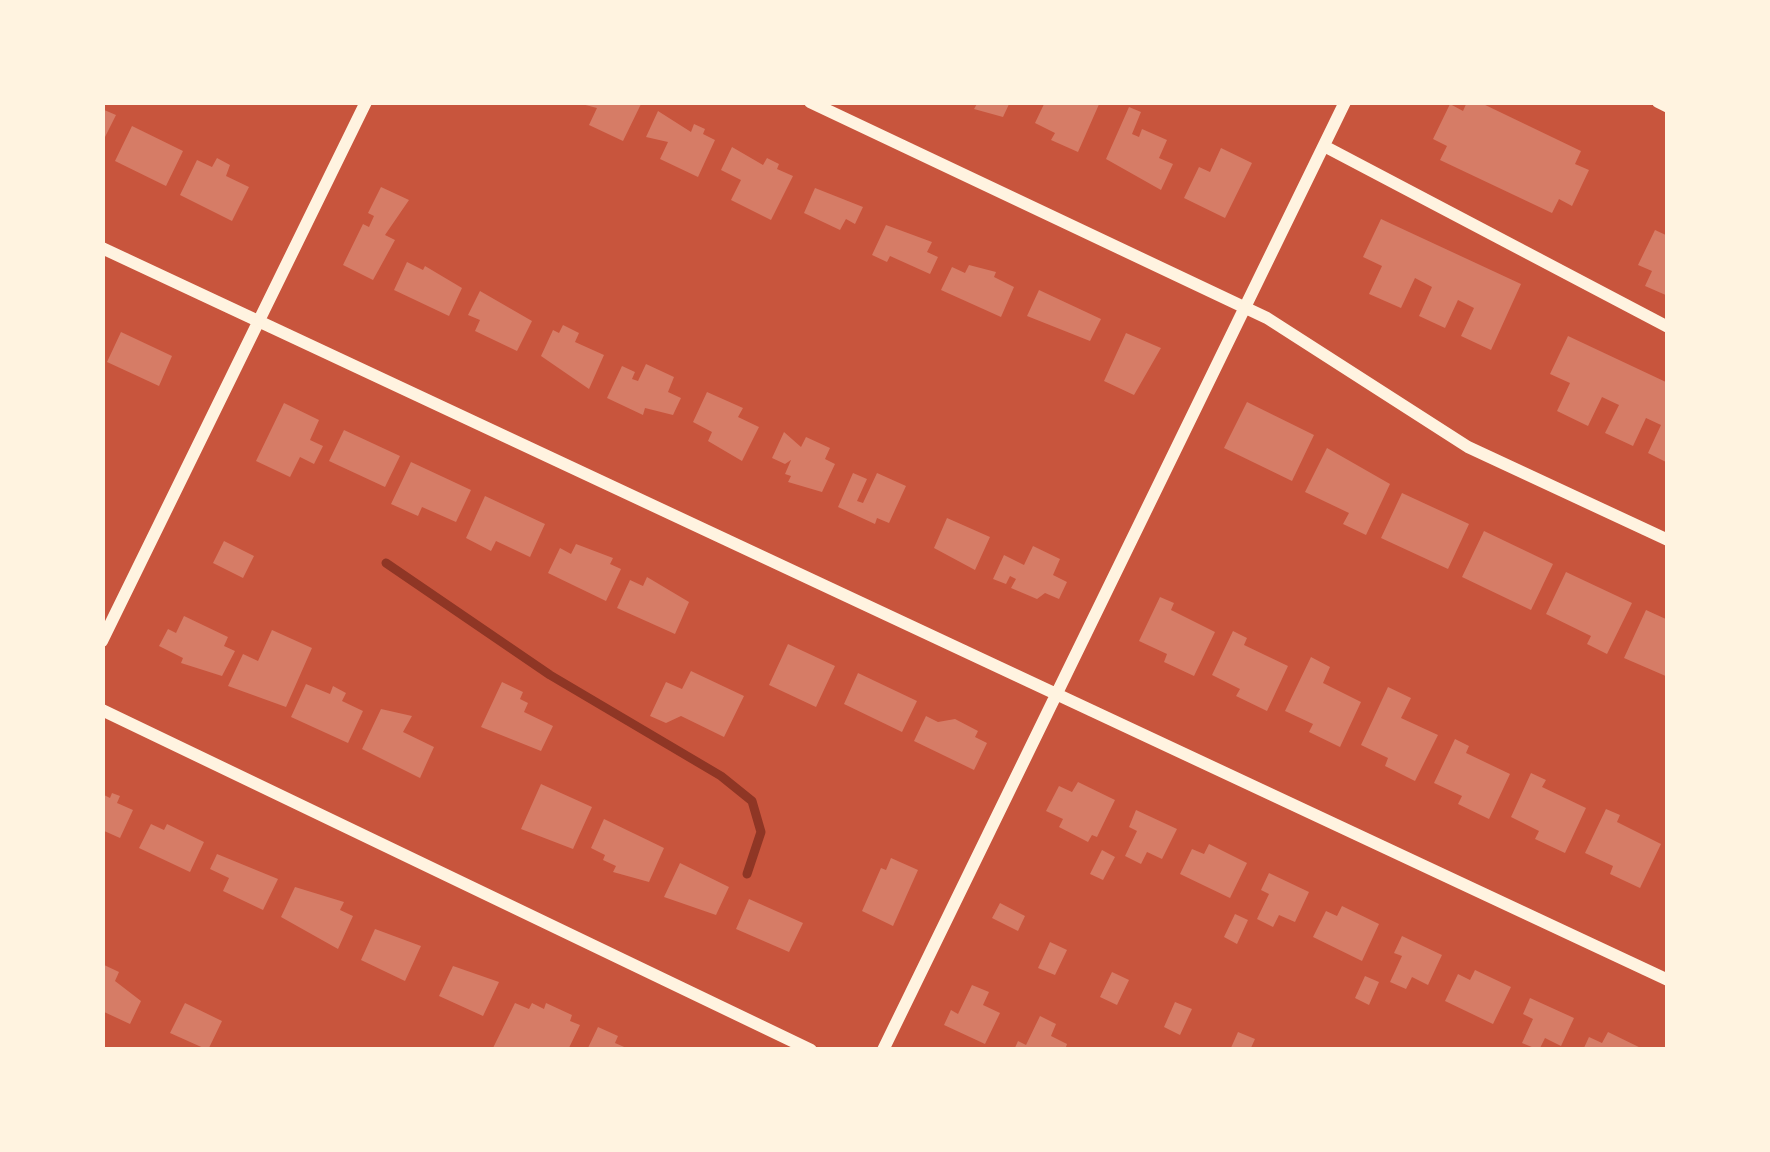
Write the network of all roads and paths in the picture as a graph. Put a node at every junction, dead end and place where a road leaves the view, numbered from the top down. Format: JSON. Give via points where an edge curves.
{"nodes":[{"id":1,"x":366,"y":102,"type":"edge"},
{"id":2,"x":810,"y":102,"type":"edge"},
{"id":3,"x":1346,"y":102,"type":"edge"},
{"id":4,"x":1658,"y":102,"type":"edge"},
{"id":5,"x":1668,"y":107,"type":"edge"},
{"id":6,"x":1324,"y":146,"type":"junction"},
{"id":7,"x":102,"y":248,"type":"edge"},
{"id":8,"x":1245,"y":311,"type":"junction"},
{"id":9,"x":261,"y":320,"type":"junction"},
{"id":10,"x":1668,"y":326,"type":"edge"},
{"id":11,"x":1668,"y":540,"type":"edge"},
{"id":12,"x":102,"y":641,"type":"edge"},
{"id":13,"x":1057,"y":696,"type":"junction"},
{"id":14,"x":102,"y":710,"type":"edge"},
{"id":15,"x":1668,"y":980,"type":"edge"},
{"id":16,"x":811,"y":1050,"type":"edge"},
{"id":17,"x":883,"y":1050,"type":"edge"}],
"edges":[{"from":1,"to":9,"type":"street"},
{"from":2,"to":8,"type":"street"},
{"from":3,"to":6,"type":"street"},
{"from":4,"to":5,"type":"street"},
{"from":6,"to":8,"type":"street"},
{"from":6,"to":10,"type":"street"},
{"from":7,"to":9,"type":"street"},
{"from":8,"to":11,"type":"street","via":[[1308,342],[1468,447]]},
{"from":8,"to":13,"type":"street"},
{"from":9,"to":12,"type":"street"},
{"from":9,"to":13,"type":"street"},
{"from":13,"to":15,"type":"street"},
{"from":13,"to":17,"type":"street"},
{"from":14,"to":16,"type":"street"}]}
